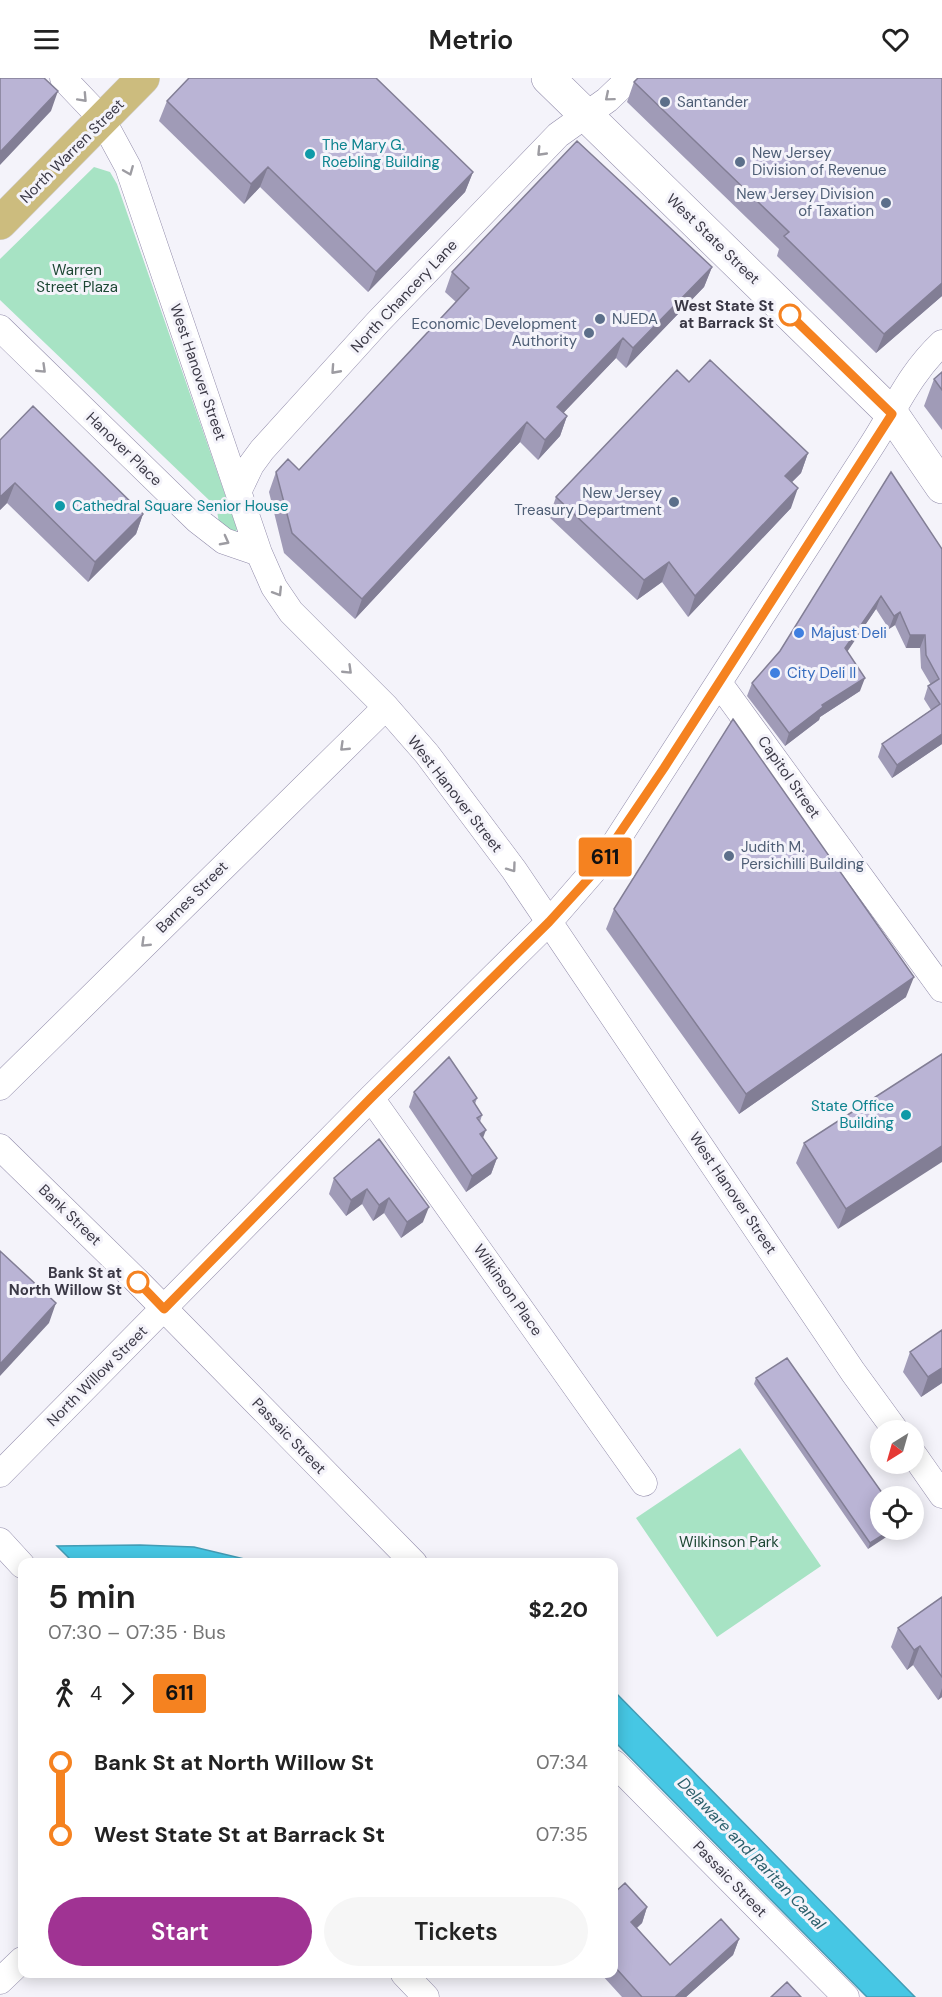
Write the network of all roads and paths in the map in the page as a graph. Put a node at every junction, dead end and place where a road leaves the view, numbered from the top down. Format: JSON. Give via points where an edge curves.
{"nodes":[{"id":1,"x":63,"y":78,"type":"edge"},
{"id":2,"x":143,"y":78,"type":"edge"},
{"id":3,"x":548,"y":78,"type":"edge"},
{"id":4,"x":630,"y":78,"type":"edge"},
{"id":5,"x":585,"y":114,"type":"junction"},
{"id":6,"x":102,"y":119,"type":"junction"},
{"id":7,"x":0,"y":223,"type":"edge"},
{"id":8,"x":0,"y":328,"type":"edge"},
{"id":9,"x":942,"y":343,"type":"edge"},
{"id":10,"x":892,"y":414,"type":"junction"},
{"id":11,"x":942,"y":487,"type":"edge"},
{"id":12,"x":239,"y":490,"type":"junction"},
{"id":13,"x":259,"y":553,"type":"junction"},
{"id":14,"x":719,"y":683,"type":"junction"},
{"id":15,"x":386,"y":707,"type":"junction"},
{"id":16,"x":549,"y":922,"type":"junction"},
{"id":17,"x":942,"y":989,"type":"edge"},
{"id":18,"x":0,"y":1087,"type":"edge"},
{"id":19,"x":371,"y":1098,"type":"junction"},
{"id":20,"x":0,"y":1147,"type":"edge"},
{"id":21,"x":164,"y":1309,"type":"junction"},
{"id":22,"x":888,"y":1420,"type":"edge"},
{"id":23,"x":924,"y":1470,"type":"edge"},
{"id":24,"x":0,"y":1474,"type":"edge"},
{"id":25,"x":644,"y":1483,"type":"dead end"},
{"id":26,"x":942,"y":1496,"type":"edge"},
{"id":27,"x":0,"y":1541,"type":"edge"},
{"id":28,"x":409,"y":1558,"type":"edge"},
{"id":29,"x":18,"y":1561,"type":"edge"},
{"id":30,"x":618,"y":1767,"type":"edge"},
{"id":31,"x":18,"y":1964,"type":"edge"},
{"id":32,"x":408,"y":1978,"type":"edge"},
{"id":33,"x":0,"y":1981,"type":"edge"},
{"id":34,"x":0,"y":1988,"type":"edge"},
{"id":35,"x":7,"y":1997,"type":"edge"},
{"id":36,"x":426,"y":1997,"type":"edge"},
{"id":37,"x":846,"y":1997,"type":"edge"}],
"edges":[{"from":1,"to":6,"type":"street","name":"West Hanover Street","one_way":true},
{"from":2,"to":6,"type":"main road","name":"North Warren Street"},
{"from":3,"to":5,"type":"street","name":"West State Street"},
{"from":4,"to":5,"type":"street","name":"North Chancery Lane","one_way":true},
{"from":5,"to":10,"type":"street","name":"West State Street"},
{"from":5,"to":12,"type":"street","name":"North Chancery Lane","one_way":true,"via":[[558,135],[378,322],[262,450]]},
{"from":6,"to":7,"type":"main road","name":"North Warren Street"},
{"from":6,"to":12,"type":"street","name":"West Hanover Street","one_way":true,"via":[[135,185]]},
{"from":8,"to":13,"type":"street","name":"Hanover Place","one_way":true,"via":[[196,520],[224,541]]},
{"from":9,"to":10,"type":"street","name":"North Willow Street","via":[[909,379]]},
{"from":10,"to":11,"type":"street","name":"West State Street"},
{"from":10,"to":14,"type":"street","name":"North Willow Street"},
{"from":12,"to":13,"type":"street","name":"West Hanover Street"},
{"from":13,"to":15,"type":"street","name":"West Hanover Street","one_way":true,"via":[[274,587],[291,612]]},
{"from":14,"to":16,"type":"street","name":"North Willow Street","via":[[608,854]]},
{"from":14,"to":17,"type":"street","name":"Capitol Street"},
{"from":15,"to":16,"type":"street","name":"West Hanover Street","one_way":true,"via":[[427,754]]},
{"from":15,"to":18,"type":"street","name":"Barnes Street","one_way":true},
{"from":16,"to":19,"type":"street","name":"North Willow Street"},
{"from":16,"to":22,"type":"street","name":"West Hanover Street"},
{"from":19,"to":21,"type":"street","name":"North Willow Street"},
{"from":19,"to":25,"type":"street","name":"Wilkinson Place"},
{"from":20,"to":21,"type":"street","name":"Bank Street"},
{"from":21,"to":24,"type":"street","name":"North Willow Street"},
{"from":21,"to":28,"type":"street","name":"Passaic Street"},
{"from":23,"to":26,"type":"street"},
{"from":27,"to":29,"type":"street"},
{"from":30,"to":37,"type":"street","name":"Passaic Street"},
{"from":31,"to":33,"type":"street"},
{"from":32,"to":36,"type":"street"},
{"from":34,"to":35,"type":"street"}]}
